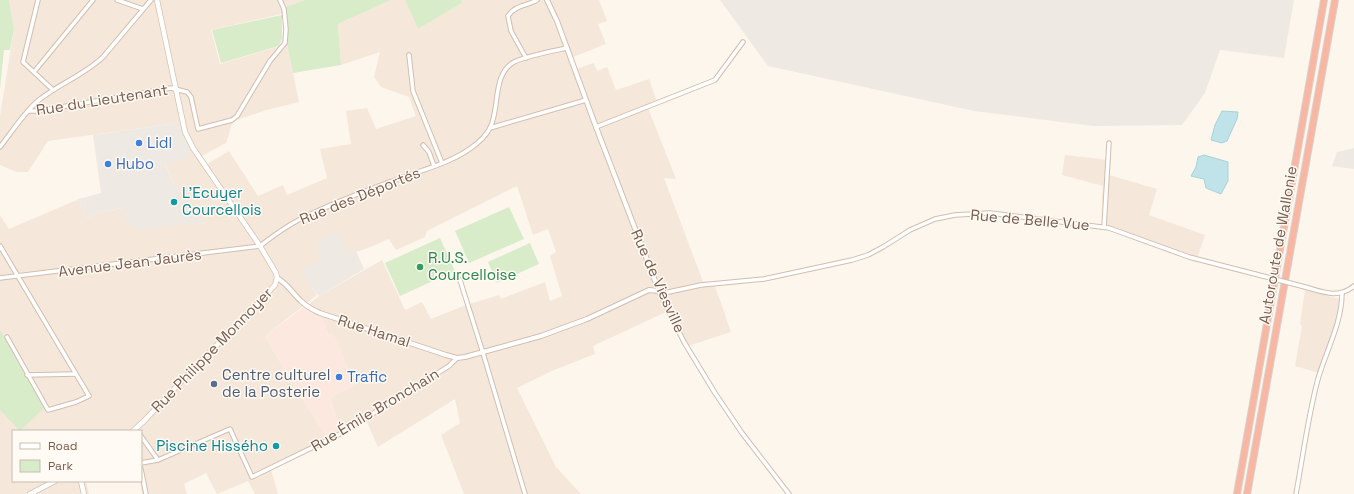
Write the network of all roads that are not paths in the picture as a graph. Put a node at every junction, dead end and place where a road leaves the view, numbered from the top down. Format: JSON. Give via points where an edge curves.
{"nodes":[{"id":1,"x":38,"y":0,"type":"edge"},
{"id":2,"x":93,"y":0,"type":"edge"},
{"id":3,"x":117,"y":0,"type":"edge"},
{"id":4,"x":151,"y":0,"type":"edge"},
{"id":5,"x":157,"y":0,"type":"edge"},
{"id":6,"x":280,"y":0,"type":"edge"},
{"id":7,"x":537,"y":0,"type":"edge"},
{"id":8,"x":547,"y":0,"type":"edge"},
{"id":9,"x":1324,"y":0,"type":"edge"},
{"id":10,"x":1335,"y":0,"type":"edge"},
{"id":11,"x":143,"y":9,"type":"junction"},
{"id":12,"x":743,"y":42,"type":"dead end"},
{"id":13,"x":567,"y":48,"type":"junction"},
{"id":14,"x":409,"y":55,"type":"dead end"},
{"id":15,"x":526,"y":58,"type":"junction"},
{"id":16,"x":34,"y":72,"type":"junction"},
{"id":17,"x":176,"y":88,"type":"junction"},
{"id":18,"x":53,"y":90,"type":"junction"},
{"id":19,"x":586,"y":100,"type":"junction"},
{"id":20,"x":29,"y":111,"type":"junction"},
{"id":21,"x":596,"y":127,"type":"junction"},
{"id":22,"x":490,"y":128,"type":"junction"},
{"id":23,"x":1109,"y":143,"type":"dead end"},
{"id":24,"x":423,"y":145,"type":"dead end"},
{"id":25,"x":0,"y":147,"type":"edge"},
{"id":26,"x":442,"y":163,"type":"junction"},
{"id":27,"x":434,"y":166,"type":"junction"},
{"id":28,"x":1104,"y":226,"type":"junction"},
{"id":29,"x":0,"y":246,"type":"edge"},
{"id":30,"x":260,"y":246,"type":"junction"},
{"id":31,"x":18,"y":277,"type":"junction"},
{"id":32,"x":0,"y":278,"type":"edge"},
{"id":33,"x":277,"y":278,"type":"junction"},
{"id":34,"x":460,"y":280,"type":"dead end"},
{"id":35,"x":1354,"y":286,"type":"edge"},
{"id":36,"x":659,"y":291,"type":"junction"},
{"id":37,"x":1342,"y":293,"type":"junction"},
{"id":38,"x":7,"y":337,"type":"dead end"},
{"id":39,"x":483,"y":353,"type":"junction"},
{"id":40,"x":457,"y":358,"type":"junction"},
{"id":41,"x":75,"y":374,"type":"junction"},
{"id":42,"x":27,"y":375,"type":"junction"},
{"id":43,"x":135,"y":430,"type":"edge"},
{"id":44,"x":142,"y":437,"type":"edge"},
{"id":45,"x":158,"y":460,"type":"junction"},
{"id":46,"x":142,"y":463,"type":"edge"},
{"id":47,"x":142,"y":475,"type":"edge"},
{"id":48,"x":53,"y":482,"type":"edge"},
{"id":49,"x":81,"y":482,"type":"edge"},
{"id":50,"x":30,"y":494,"type":"edge"},
{"id":51,"x":84,"y":494,"type":"edge"},
{"id":52,"x":146,"y":494,"type":"edge"},
{"id":53,"x":524,"y":494,"type":"edge"},
{"id":54,"x":789,"y":494,"type":"edge"},
{"id":55,"x":1237,"y":494,"type":"edge"},
{"id":56,"x":1247,"y":494,"type":"edge"},
{"id":57,"x":1296,"y":494,"type":"edge"}],
"edges":[{"from":1,"to":16,"type":"street","via":[[23,62]]},
{"from":2,"to":16,"type":"street"},
{"from":3,"to":11,"type":"street"},
{"from":4,"to":11,"type":"street"},
{"from":5,"to":17,"type":"main road","name":"Rue Philippe Monnoyer"},
{"from":6,"to":17,"type":"street","via":[[284,9],[285,43],[270,60],[238,116],[198,129],[191,97],[187,92]]},
{"from":7,"to":15,"type":"street","via":[[511,11],[508,16],[511,31]]},
{"from":8,"to":13,"type":"street","name":"Rue de Viesville"},
{"from":9,"to":55,"type":"highway","name":"Autoroute de Wallonie"},
{"from":10,"to":56,"type":"highway","name":"Autoroute de Wallonie"},
{"from":11,"to":18,"type":"street","via":[[94,66]]},
{"from":12,"to":21,"type":"street","via":[[715,80]]},
{"from":13,"to":15,"type":"street","name":"Rue des Déportés"},
{"from":13,"to":19,"type":"street","name":"Rue de Viesville"},
{"from":14,"to":26,"type":"street","via":[[413,91]]},
{"from":15,"to":22,"type":"street","name":"Rue des Déportés","via":[[506,68],[500,82]]},
{"from":16,"to":18,"type":"street"},
{"from":17,"to":20,"type":"street","name":"Rue du Lieutenant"},
{"from":17,"to":30,"type":"main road","name":"Rue Philippe Monnoyer","via":[[182,123],[193,148]]},
{"from":18,"to":20,"type":"street","via":[[38,100]]},
{"from":19,"to":21,"type":"street","name":"Rue de Viesville"},
{"from":19,"to":22,"type":"street"},
{"from":20,"to":25,"type":"street"},
{"from":21,"to":36,"type":"street","name":"Rue de Viesville"},
{"from":22,"to":26,"type":"street","name":"Rue des Déportés","via":[[471,148]]},
{"from":23,"to":28,"type":"street"},
{"from":24,"to":27,"type":"street","via":[[429,152]]},
{"from":26,"to":27,"type":"street","name":"Rue des Déportés"},
{"from":27,"to":30,"type":"street","name":"Rue des Déportés","via":[[302,218]]},
{"from":28,"to":36,"type":"street","name":"Rue de Belle Vue","via":[[990,213],[955,215],[923,223],[883,248],[852,260],[764,279],[701,285],[664,293]]},
{"from":28,"to":37,"type":"street","name":"Rue de Belle Vue","bridge":true,"via":[[1189,257],[1334,294]]},
{"from":29,"to":31,"type":"street"},
{"from":30,"to":31,"type":"street","name":"Avenue Jean Jaurès"},
{"from":30,"to":33,"type":"main road","name":"Rue Philippe Monnoyer"},
{"from":31,"to":32,"type":"street","name":"Avenue Jean Jaurès"},
{"from":31,"to":41,"type":"street"},
{"from":33,"to":40,"type":"street","name":"Rue Hamal","via":[[308,308]]},
{"from":33,"to":43,"type":"main road","name":"Rue Philippe Monnoyer","via":[[275,285]]},
{"from":34,"to":39,"type":"street"},
{"from":35,"to":37,"type":"street"},
{"from":36,"to":39,"type":"street","name":"Rue Hamal","via":[[649,290],[587,319]]},
{"from":36,"to":54,"type":"street","name":"Rue de Viesville","via":[[684,342],[715,393]]},
{"from":37,"to":57,"type":"street","via":[[1338,320],[1314,398]]},
{"from":38,"to":42,"type":"street"},
{"from":39,"to":40,"type":"street","name":"Rue Hamal"},
{"from":39,"to":53,"type":"street"},
{"from":40,"to":45,"type":"street","name":"Rue Émile Bronchain","via":[[449,366],[342,433],[252,477],[230,429]]},
{"from":41,"to":42,"type":"street"},
{"from":41,"to":42,"type":"street","via":[[89,396],[48,410]]},
{"from":44,"to":45,"type":"street"},
{"from":45,"to":46,"type":"street"},
{"from":47,"to":52,"type":"street"},
{"from":48,"to":50,"type":"main road"},
{"from":49,"to":51,"type":"main road"}]}
